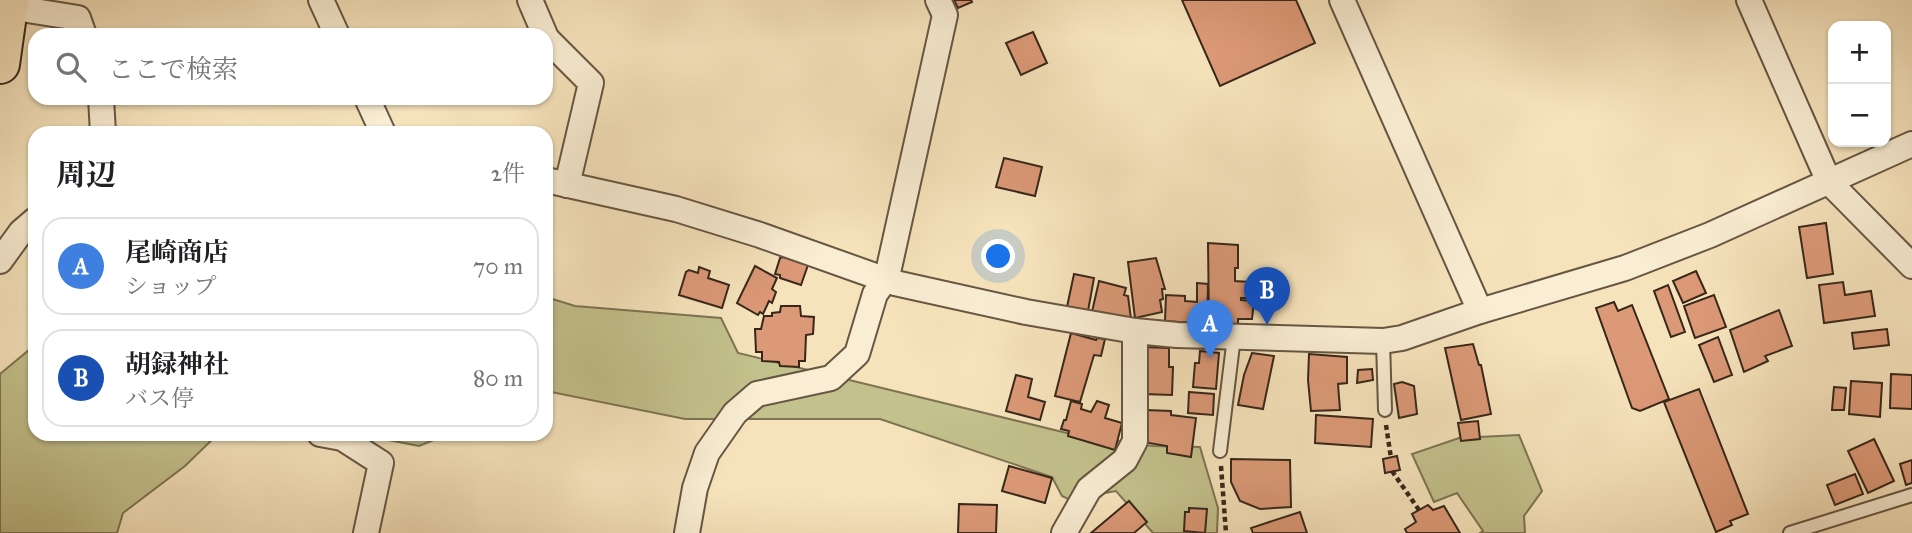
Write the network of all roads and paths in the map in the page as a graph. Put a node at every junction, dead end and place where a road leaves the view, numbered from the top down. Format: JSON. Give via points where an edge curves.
{"nodes":[{"id":1,"x":321,"y":0,"type":"edge"},
{"id":2,"x":530,"y":0,"type":"edge"},
{"id":3,"x":938,"y":0,"type":"edge"},
{"id":4,"x":1342,"y":0,"type":"edge"},
{"id":5,"x":1749,"y":0,"type":"edge"},
{"id":6,"x":8,"y":4,"type":"edge"},
{"id":7,"x":82,"y":28,"type":"edge"},
{"id":8,"x":334,"y":28,"type":"edge"},
{"id":9,"x":542,"y":28,"type":"edge"},
{"id":10,"x":553,"y":44,"type":"edge"},
{"id":11,"x":0,"y":64,"type":"edge"},
{"id":12,"x":101,"y":105,"type":"edge"},
{"id":13,"x":370,"y":105,"type":"edge"},
{"id":14,"x":103,"y":126,"type":"edge"},
{"id":15,"x":380,"y":126,"type":"edge"},
{"id":16,"x":1912,"y":144,"type":"edge"},
{"id":17,"x":557,"y":182,"type":"edge"},
{"id":18,"x":1829,"y":183,"type":"junction"},
{"id":19,"x":28,"y":226,"type":"edge"},
{"id":20,"x":0,"y":261,"type":"edge"},
{"id":21,"x":1912,"y":266,"type":"edge"},
{"id":22,"x":885,"y":280,"type":"junction"},
{"id":23,"x":1480,"y":311,"type":"junction"},
{"id":24,"x":1135,"y":331,"type":"junction"},
{"id":25,"x":1234,"y":337,"type":"junction"},
{"id":26,"x":1383,"y":341,"type":"junction"},
{"id":27,"x":1385,"y":410,"type":"joint"},
{"id":28,"x":347,"y":441,"type":"edge"},
{"id":29,"x":1220,"y":451,"type":"joint"},
{"id":30,"x":1391,"y":458,"type":"dead end"},
{"id":31,"x":1392,"y":471,"type":"dead end"},
{"id":32,"x":1912,"y":495,"type":"edge"},
{"id":33,"x":1419,"y":510,"type":"dead end"},
{"id":34,"x":366,"y":533,"type":"edge"},
{"id":35,"x":687,"y":533,"type":"edge"},
{"id":36,"x":1064,"y":533,"type":"edge"},
{"id":37,"x":1226,"y":533,"type":"edge"},
{"id":38,"x":1790,"y":533,"type":"edge"}],
"edges":[{"from":1,"to":8,"type":"street"},
{"from":2,"to":9,"type":"street"},
{"from":3,"to":22,"type":"street","via":[[945,15]]},
{"from":4,"to":23,"type":"street"},
{"from":5,"to":18,"type":"street"},
{"from":6,"to":7,"type":"street","via":[[78,18]]},
{"from":6,"to":11,"type":"highway"},
{"from":10,"to":17,"type":"street","via":[[591,83]]},
{"from":12,"to":14,"type":"street"},
{"from":13,"to":15,"type":"street"},
{"from":16,"to":18,"type":"street"},
{"from":17,"to":22,"type":"street","via":[[760,234]]},
{"from":18,"to":21,"type":"street"},
{"from":18,"to":23,"type":"street","via":[[1625,268]]},
{"from":19,"to":20,"type":"street"},
{"from":22,"to":24,"type":"street"},
{"from":22,"to":35,"type":"street","via":[[875,294],[857,354],[831,378],[757,394],[735,413],[707,453]]},
{"from":23,"to":26,"type":"street"},
{"from":24,"to":25,"type":"street"},
{"from":24,"to":36,"type":"street","via":[[1135,441],[1125,460],[1088,489]]},
{"from":25,"to":26,"type":"street"},
{"from":25,"to":29,"type":"lane"},
{"from":26,"to":27,"type":"lane"},
{"from":27,"to":30,"type":"path"},
{"from":28,"to":34,"type":"street","via":[[381,463]]},
{"from":29,"to":37,"type":"path"},
{"from":31,"to":33,"type":"path"},
{"from":32,"to":38,"type":"lane"}]}
